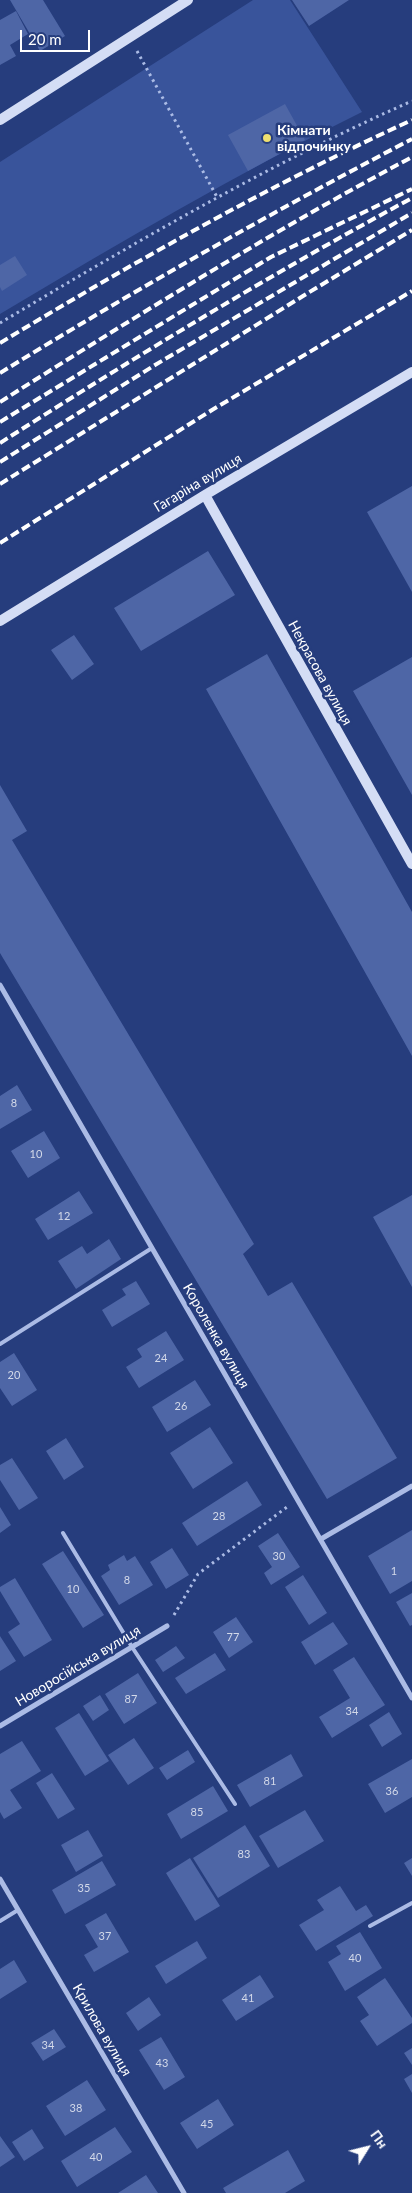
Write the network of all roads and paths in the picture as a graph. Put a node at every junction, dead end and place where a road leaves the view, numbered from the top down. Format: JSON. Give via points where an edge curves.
{"nodes":[{"id":1,"x":188,"y":0,"type":"edge"},
{"id":2,"x":129,"y":38,"type":"junction"},
{"id":3,"x":412,"y":101,"type":"edge"},
{"id":4,"x":0,"y":120,"type":"edge"},
{"id":5,"x":217,"y":197,"type":"junction"},
{"id":6,"x":0,"y":323,"type":"edge"},
{"id":7,"x":412,"y":372,"type":"edge"},
{"id":8,"x":205,"y":495,"type":"junction"},
{"id":9,"x":0,"y":621,"type":"edge"},
{"id":10,"x":412,"y":864,"type":"edge"},
{"id":11,"x":0,"y":985,"type":"edge"},
{"id":12,"x":152,"y":1248,"type":"junction"},
{"id":13,"x":0,"y":1344,"type":"edge"},
{"id":14,"x":412,"y":1486,"type":"edge"},
{"id":15,"x":297,"y":1499,"type":"junction"},
{"id":16,"x":63,"y":1533,"type":"dead end"},
{"id":17,"x":321,"y":1539,"type":"junction"},
{"id":18,"x":167,"y":1626,"type":"joint"},
{"id":19,"x":132,"y":1647,"type":"junction"},
{"id":20,"x":412,"y":1698,"type":"edge"},
{"id":21,"x":0,"y":1726,"type":"edge"},
{"id":22,"x":235,"y":1804,"type":"dead end"},
{"id":23,"x":0,"y":1879,"type":"edge"},
{"id":24,"x":412,"y":1903,"type":"edge"},
{"id":25,"x":18,"y":1910,"type":"junction"},
{"id":26,"x":0,"y":1921,"type":"edge"},
{"id":27,"x":370,"y":1926,"type":"dead end"},
{"id":28,"x":184,"y":2193,"type":"edge"}],
"edges":[{"from":1,"to":2,"type":"street"},
{"from":2,"to":4,"type":"street"},
{"from":2,"to":5,"type":"path"},
{"from":3,"to":5,"type":"path","via":[[306,150]]},
{"from":5,"to":6,"type":"path"},
{"from":7,"to":8,"type":"street","name":"Гагаріна вулиця"},
{"from":8,"to":9,"type":"street","name":"Гагаріна вулиця"},
{"from":8,"to":10,"type":"street","name":"Некрасова вулиця"},
{"from":11,"to":12,"type":"street","name":"Короленка вулиця"},
{"from":12,"to":13,"type":"lane"},
{"from":12,"to":15,"type":"street","name":"Короленка вулиця"},
{"from":14,"to":17,"type":"street"},
{"from":15,"to":17,"type":"street","name":"Короленка вулиця"},
{"from":15,"to":18,"type":"path","via":[[198,1574]]},
{"from":16,"to":19,"type":"lane"},
{"from":17,"to":20,"type":"street","name":"Короленка вулиця"},
{"from":18,"to":19,"type":"street","name":"Новоросійська вулиця"},
{"from":19,"to":21,"type":"street","name":"Новоросійська вулиця"},
{"from":19,"to":22,"type":"lane"},
{"from":23,"to":25,"type":"street","name":"Крилова вулиця"},
{"from":24,"to":27,"type":"lane"},
{"from":25,"to":26,"type":"lane"},
{"from":25,"to":28,"type":"street","name":"Крилова вулиця"}]}
